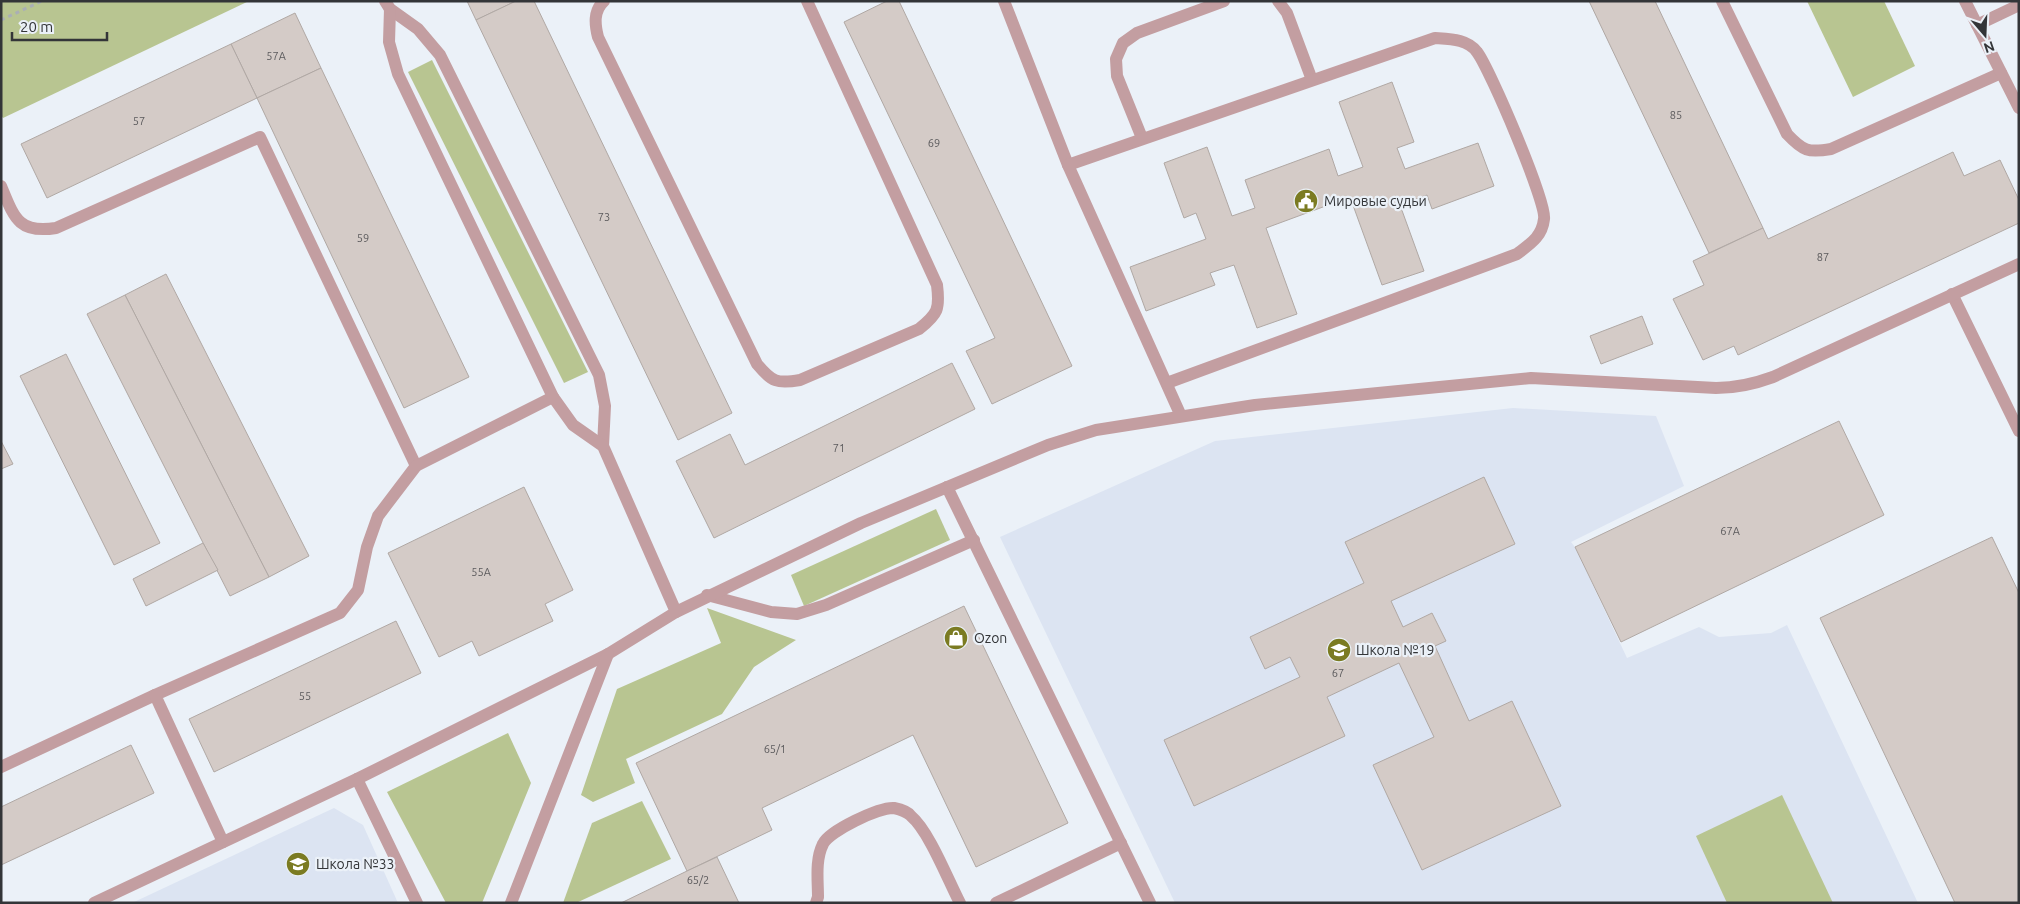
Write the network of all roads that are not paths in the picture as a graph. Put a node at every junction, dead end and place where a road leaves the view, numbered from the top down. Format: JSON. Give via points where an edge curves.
{"nodes":[{"id":1,"x":604,"y":1,"type":"edge"},
{"id":2,"x":807,"y":1,"type":"edge"},
{"id":3,"x":1004,"y":1,"type":"edge"},
{"id":4,"x":1224,"y":1,"type":"edge"},
{"id":5,"x":1278,"y":1,"type":"edge"},
{"id":6,"x":1722,"y":1,"type":"edge"},
{"id":7,"x":1965,"y":1,"type":"edge"},
{"id":8,"x":387,"y":5,"type":"edge"},
{"id":9,"x":2019,"y":5,"type":"edge"},
{"id":10,"x":1977,"y":26,"type":"junction"},
{"id":11,"x":2001,"y":73,"type":"junction"},
{"id":12,"x":1312,"y":80,"type":"junction"},
{"id":13,"x":2019,"y":108,"type":"edge"},
{"id":14,"x":1142,"y":138,"type":"junction"},
{"id":15,"x":1068,"y":165,"type":"junction"},
{"id":16,"x":1,"y":187,"type":"edge"},
{"id":17,"x":2019,"y":264,"type":"edge"},
{"id":18,"x":1952,"y":294,"type":"junction"},
{"id":19,"x":1167,"y":384,"type":"junction"},
{"id":20,"x":553,"y":398,"type":"junction"},
{"id":21,"x":1181,"y":416,"type":"junction"},
{"id":22,"x":2019,"y":431,"type":"edge"},
{"id":23,"x":603,"y":446,"type":"junction"},
{"id":24,"x":416,"y":466,"type":"junction"},
{"id":25,"x":947,"y":487,"type":"junction"},
{"id":26,"x":974,"y":540,"type":"junction"},
{"id":27,"x":707,"y":596,"type":"junction"},
{"id":28,"x":676,"y":612,"type":"junction"},
{"id":29,"x":608,"y":654,"type":"junction"},
{"id":30,"x":155,"y":695,"type":"junction"},
{"id":31,"x":1,"y":767,"type":"edge"},
{"id":32,"x":357,"y":779,"type":"junction"},
{"id":33,"x":223,"y":842,"type":"junction"},
{"id":34,"x":1121,"y":843,"type":"junction"},
{"id":35,"x":94,"y":903,"type":"edge"},
{"id":36,"x":417,"y":903,"type":"edge"},
{"id":37,"x":511,"y":903,"type":"edge"},
{"id":38,"x":816,"y":903,"type":"edge"},
{"id":39,"x":960,"y":903,"type":"edge"},
{"id":40,"x":996,"y":903,"type":"edge"},
{"id":41,"x":1150,"y":903,"type":"edge"}],
"edges":[{"from":1,"to":2,"type":"lane","via":[[594,20],[598,37],[757,364],[768,377],[783,383],[800,380],[919,329],[933,318],[939,302],[937,285]]},
{"from":3,"to":15,"type":"lane"},
{"from":4,"to":14,"type":"lane","via":[[1137,33],[1123,42],[1116,59],[1117,76]]},
{"from":5,"to":12,"type":"lane","via":[[1287,13]]},
{"from":6,"to":11,"type":"lane","via":[[1787,134],[1799,146],[1814,152],[1831,149]]},
{"from":7,"to":10,"type":"lane"},
{"from":8,"to":20,"type":"lane","via":[[389,42],[398,74]]},
{"from":8,"to":23,"type":"lane","via":[[418,29],[440,55],[598,375],[605,406]]},
{"from":9,"to":10,"type":"lane"},
{"from":10,"to":11,"type":"lane"},
{"from":11,"to":13,"type":"lane"},
{"from":12,"to":14,"type":"lane"},
{"from":12,"to":19,"type":"lane","via":[[1436,38],[1459,40],[1477,51],[1539,191],[1545,218],[1537,239],[1517,254]]},
{"from":14,"to":15,"type":"lane"},
{"from":15,"to":19,"type":"lane"},
{"from":16,"to":24,"type":"lane","via":[[22,224],[39,230],[56,228],[260,136]]},
{"from":17,"to":18,"type":"lane"},
{"from":18,"to":21,"type":"lane","via":[[1773,377],[1735,388],[1531,378],[1255,405]]},
{"from":18,"to":22,"type":"lane"},
{"from":19,"to":21,"type":"lane"},
{"from":20,"to":23,"type":"lane","via":[[572,425]]},
{"from":20,"to":24,"type":"lane"},
{"from":21,"to":25,"type":"lane","via":[[1096,430],[1048,445]]},
{"from":23,"to":28,"type":"lane"},
{"from":24,"to":30,"type":"lane","via":[[378,516],[367,547],[358,590],[340,613]]},
{"from":25,"to":26,"type":"lane"},
{"from":25,"to":27,"type":"lane","via":[[861,523]]},
{"from":26,"to":27,"type":"lane","via":[[826,605],[797,614],[771,612]]},
{"from":26,"to":34,"type":"lane"},
{"from":27,"to":28,"type":"lane"},
{"from":28,"to":29,"type":"lane"},
{"from":29,"to":32,"type":"lane"},
{"from":29,"to":37,"type":"lane"},
{"from":30,"to":31,"type":"lane"},
{"from":30,"to":33,"type":"lane"},
{"from":32,"to":33,"type":"lane"},
{"from":32,"to":36,"type":"lane"},
{"from":33,"to":35,"type":"lane"},
{"from":34,"to":40,"type":"lane"},
{"from":34,"to":41,"type":"lane"},
{"from":38,"to":39,"type":"lane","via":[[818,856],[824,842],[836,832],[877,812],[893,808],[910,814],[921,826]]}]}
